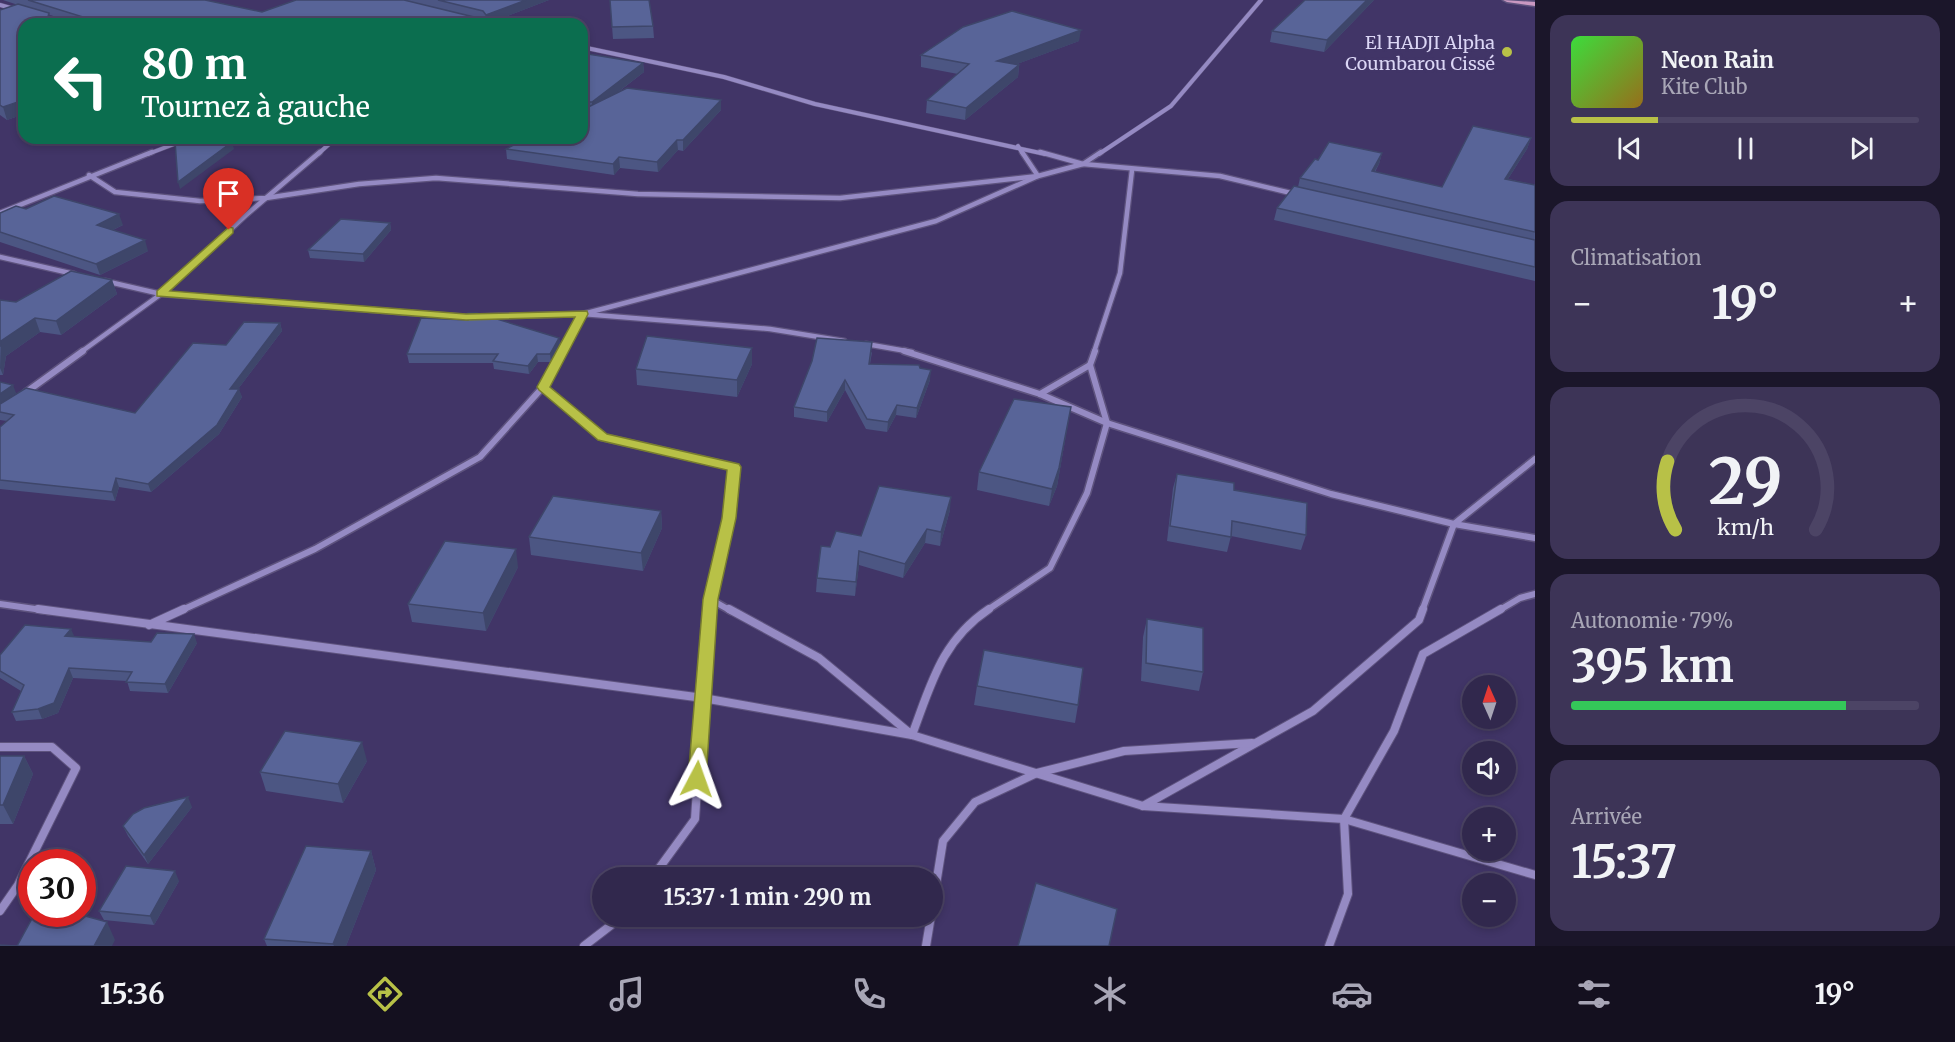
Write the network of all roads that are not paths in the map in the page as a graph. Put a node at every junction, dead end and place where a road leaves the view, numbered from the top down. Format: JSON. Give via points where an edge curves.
{"nodes":[{"id":1,"x":1261,"y":0,"type":"edge"},
{"id":2,"x":1508,"y":0,"type":"edge"},
{"id":3,"x":1535,"y":4,"type":"edge"},
{"id":4,"x":0,"y":5,"type":"edge"},
{"id":5,"x":19,"y":11,"type":"edge"},
{"id":6,"x":42,"y":17,"type":"edge"},
{"id":7,"x":45,"y":18,"type":"edge"},
{"id":8,"x":588,"y":48,"type":"edge"},
{"id":9,"x":174,"y":144,"type":"edge"},
{"id":10,"x":329,"y":144,"type":"edge"},
{"id":11,"x":1018,"y":146,"type":"junction"},
{"id":12,"x":1083,"y":164,"type":"junction"},
{"id":13,"x":1132,"y":170,"type":"junction"},
{"id":14,"x":89,"y":175,"type":"junction"},
{"id":15,"x":1038,"y":176,"type":"junction"},
{"id":16,"x":1301,"y":195,"type":"edge"},
{"id":17,"x":266,"y":198,"type":"junction"},
{"id":18,"x":0,"y":213,"type":"edge"},
{"id":19,"x":0,"y":257,"type":"edge"},
{"id":20,"x":86,"y":277,"type":"edge"},
{"id":21,"x":96,"y":279,"type":"edge"},
{"id":22,"x":161,"y":294,"type":"junction"},
{"id":23,"x":583,"y":314,"type":"junction"},
{"id":24,"x":1090,"y":365,"type":"junction"},
{"id":25,"x":543,"y":387,"type":"junction"},
{"id":26,"x":1040,"y":394,"type":"junction"},
{"id":27,"x":19,"y":398,"type":"edge"},
{"id":28,"x":1107,"y":423,"type":"junction"},
{"id":29,"x":1535,"y":459,"type":"edge"},
{"id":30,"x":1454,"y":524,"type":"junction"},
{"id":31,"x":1535,"y":538,"type":"edge"},
{"id":32,"x":1535,"y":594,"type":"edge"},
{"id":33,"x":710,"y":599,"type":"junction"},
{"id":34,"x":0,"y":604,"type":"edge"},
{"id":35,"x":148,"y":625,"type":"junction"},
{"id":36,"x":703,"y":698,"type":"junction"},
{"id":37,"x":912,"y":735,"type":"junction"},
{"id":38,"x":1256,"y":743,"type":"junction"},
{"id":39,"x":0,"y":747,"type":"edge"},
{"id":40,"x":1037,"y":773,"type":"junction"},
{"id":41,"x":1143,"y":806,"type":"junction"},
{"id":42,"x":1344,"y":819,"type":"junction"},
{"id":43,"x":660,"y":867,"type":"edge"},
{"id":44,"x":939,"y":867,"type":"edge"},
{"id":45,"x":1535,"y":875,"type":"edge"},
{"id":46,"x":0,"y":911,"type":"edge"},
{"id":47,"x":609,"y":927,"type":"edge"},
{"id":48,"x":929,"y":927,"type":"edge"},
{"id":49,"x":584,"y":946,"type":"edge"},
{"id":50,"x":926,"y":946,"type":"edge"},
{"id":51,"x":1329,"y":946,"type":"edge"}],
"edges":[{"from":1,"to":12,"type":"street","via":[[1171,106]]},
{"from":2,"to":3,"type":"main road"},
{"from":4,"to":5,"type":"street"},
{"from":6,"to":7,"type":"street"},
{"from":8,"to":11,"type":"street","via":[[724,76],[815,104]]},
{"from":9,"to":14,"type":"street"},
{"from":10,"to":17,"type":"street"},
{"from":11,"to":12,"type":"street"},
{"from":11,"to":15,"type":"street"},
{"from":12,"to":13,"type":"street"},
{"from":12,"to":15,"type":"street"},
{"from":13,"to":16,"type":"street","via":[[1220,176]]},
{"from":13,"to":24,"type":"street","via":[[1120,273]]},
{"from":14,"to":17,"type":"street","via":[[115,192],[200,201]]},
{"from":14,"to":18,"type":"street"},
{"from":15,"to":17,"type":"street","via":[[840,198],[638,194],[436,178],[359,184]]},
{"from":15,"to":23,"type":"street","via":[[936,221]]},
{"from":17,"to":22,"type":"street"},
{"from":19,"to":20,"type":"street"},
{"from":21,"to":22,"type":"street"},
{"from":22,"to":23,"type":"street","via":[[466,317]]},
{"from":22,"to":27,"type":"street"},
{"from":23,"to":25,"type":"street"},
{"from":23,"to":26,"type":"street","via":[[770,329],[911,352]]},
{"from":24,"to":26,"type":"street"},
{"from":24,"to":28,"type":"street"},
{"from":25,"to":33,"type":"street","via":[[602,437],[734,467],[729,518]]},
{"from":25,"to":35,"type":"street","via":[[480,457],[315,549]]},
{"from":26,"to":28,"type":"street"},
{"from":28,"to":30,"type":"street","via":[[1331,494]]},
{"from":28,"to":37,"type":"street","via":[[1087,493],[1050,568],[974,619],[940,660]]},
{"from":29,"to":30,"type":"street"},
{"from":30,"to":31,"type":"street"},
{"from":30,"to":38,"type":"street","via":[[1419,620],[1313,711]]},
{"from":32,"to":42,"type":"street","via":[[1520,598],[1424,654],[1394,731]]},
{"from":33,"to":36,"type":"street"},
{"from":33,"to":37,"type":"street","via":[[819,658]]},
{"from":34,"to":35,"type":"street"},
{"from":35,"to":36,"type":"street"},
{"from":36,"to":37,"type":"street"},
{"from":36,"to":43,"type":"street","via":[[695,819]]},
{"from":37,"to":40,"type":"street"},
{"from":38,"to":40,"type":"street","via":[[1124,751]]},
{"from":38,"to":41,"type":"street"},
{"from":39,"to":46,"type":"street","via":[[52,747],[76,768],[18,885]]},
{"from":40,"to":41,"type":"street"},
{"from":40,"to":44,"type":"street","via":[[975,802],[943,841]]},
{"from":41,"to":42,"type":"street"},
{"from":42,"to":45,"type":"street"},
{"from":42,"to":51,"type":"street","via":[[1348,894]]},
{"from":47,"to":49,"type":"street"},
{"from":48,"to":50,"type":"street"}]}
